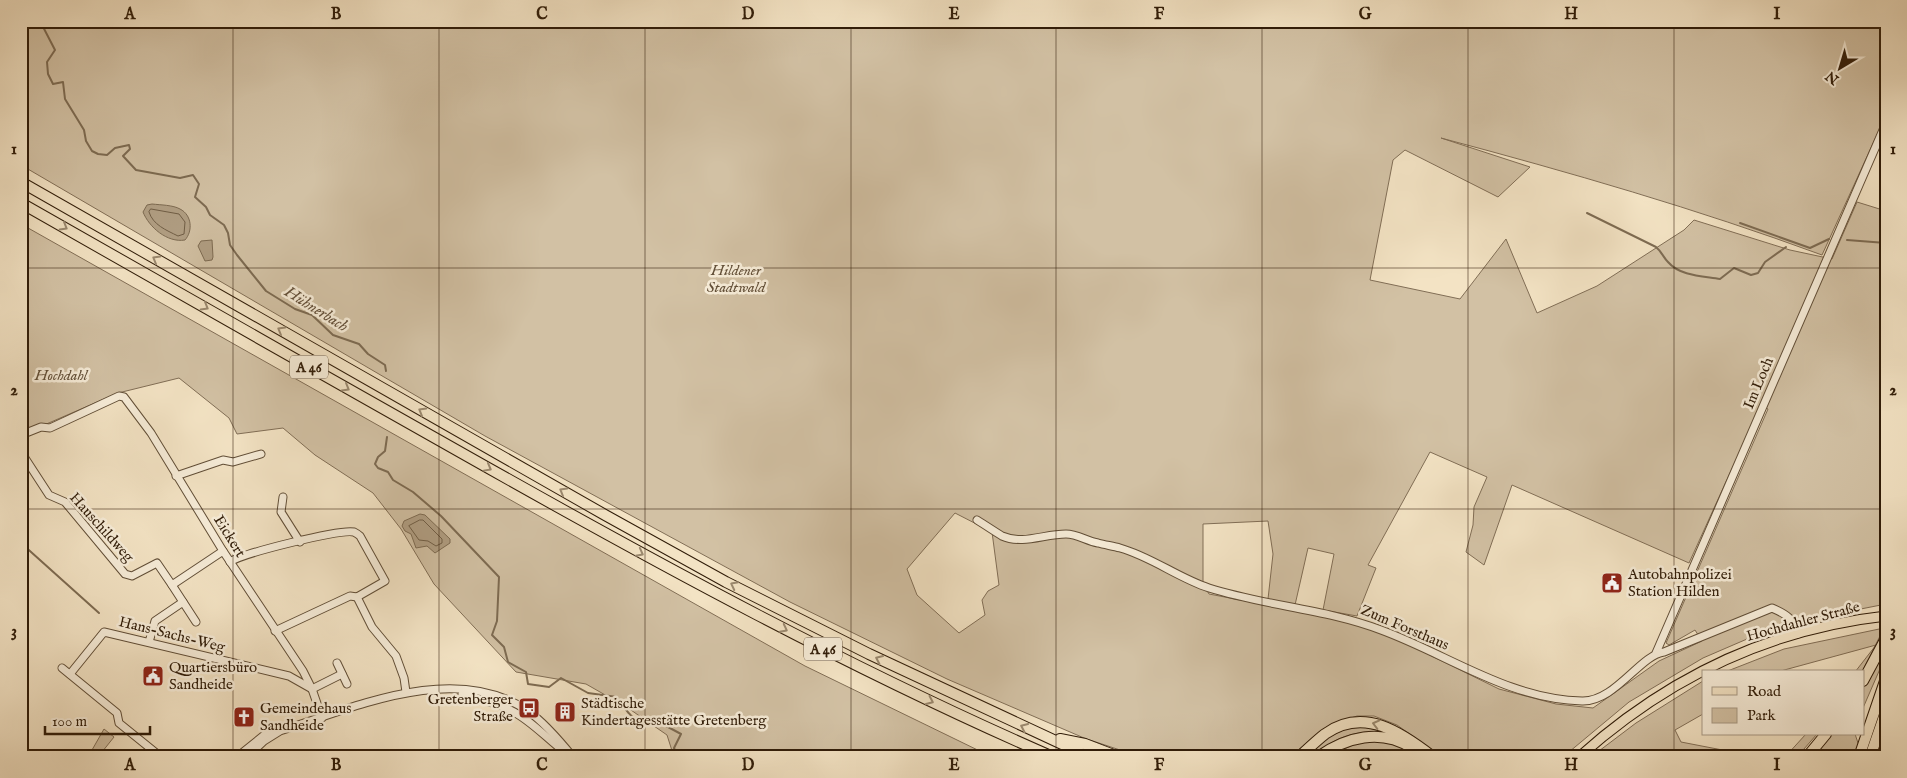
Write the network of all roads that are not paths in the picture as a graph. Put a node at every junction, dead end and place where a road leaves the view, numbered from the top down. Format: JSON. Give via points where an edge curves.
{"nodes":[{"id":1,"x":1886,"y":123,"type":"edge"},
{"id":2,"x":21,"y":182,"type":"edge"},
{"id":3,"x":21,"y":203,"type":"edge"},
{"id":4,"x":21,"y":436,"type":"edge"},
{"id":5,"x":21,"y":452,"type":"edge"},
{"id":6,"x":261,"y":454,"type":"dead end"},
{"id":7,"x":176,"y":476,"type":"junction"},
{"id":8,"x":283,"y":497,"type":"dead end"},
{"id":9,"x":977,"y":520,"type":"dead end"},
{"id":10,"x":300,"y":542,"type":"junction"},
{"id":11,"x":223,"y":551,"type":"junction"},
{"id":12,"x":230,"y":562,"type":"junction"},
{"id":13,"x":172,"y":585,"type":"junction"},
{"id":14,"x":357,"y":596,"type":"junction"},
{"id":15,"x":183,"y":602,"type":"junction"},
{"id":16,"x":1886,"y":616,"type":"edge"},
{"id":17,"x":196,"y":622,"type":"dead end"},
{"id":18,"x":275,"y":631,"type":"junction"},
{"id":19,"x":1798,"y":634,"type":"junction"},
{"id":20,"x":1886,"y":638,"type":"edge"},
{"id":21,"x":149,"y":642,"type":"junction"},
{"id":22,"x":1656,"y":653,"type":"junction"},
{"id":23,"x":336,"y":663,"type":"dead end"},
{"id":24,"x":62,"y":668,"type":"dead end"},
{"id":25,"x":70,"y":674,"type":"junction"},
{"id":26,"x":342,"y":674,"type":"junction"},
{"id":27,"x":1886,"y":678,"type":"edge"},
{"id":28,"x":1864,"y":679,"type":"edge"},
{"id":29,"x":347,"y":684,"type":"dead end"},
{"id":30,"x":312,"y":689,"type":"junction"},
{"id":31,"x":406,"y":692,"type":"junction"},
{"id":32,"x":1886,"y":711,"type":"edge"},
{"id":33,"x":322,"y":718,"type":"junction"},
{"id":34,"x":283,"y":730,"type":"junction"},
{"id":35,"x":1824,"y":736,"type":"edge"},
{"id":36,"x":1047,"y":737,"type":"junction"},
{"id":37,"x":161,"y":757,"type":"edge"},
{"id":38,"x":237,"y":757,"type":"edge"},
{"id":39,"x":247,"y":757,"type":"edge"},
{"id":40,"x":572,"y":757,"type":"edge"},
{"id":41,"x":1053,"y":757,"type":"edge"},
{"id":42,"x":1090,"y":757,"type":"edge"},
{"id":43,"x":1119,"y":757,"type":"edge"},
{"id":44,"x":1299,"y":757,"type":"edge"},
{"id":45,"x":1318,"y":757,"type":"edge"},
{"id":46,"x":1423,"y":757,"type":"edge"},
{"id":47,"x":1433,"y":757,"type":"edge"},
{"id":48,"x":1579,"y":757,"type":"edge"},
{"id":49,"x":1807,"y":757,"type":"edge"},
{"id":50,"x":1859,"y":757,"type":"edge"},
{"id":51,"x":1870,"y":757,"type":"edge"}],
"edges":[{"from":1,"to":22,"type":"street","name":"Im Loch"},
{"from":36,"to":2,"type":"highway","number":"A 46","one_way":true,"via":[[869,654],[726,582]]},
{"from":3,"to":41,"type":"highway","number":"A 46","one_way":true,"via":[[719,595],[863,669]]},
{"from":4,"to":7,"type":"street","name":"Eickert","via":[[41,427],[50,428],[119,396],[124,397]]},
{"from":5,"to":13,"type":"street","name":"Hauschildweg","via":[[49,495],[64,502],[125,574],[132,576],[157,563]]},
{"from":6,"to":7,"type":"street","via":[[233,462],[223,460]]},
{"from":7,"to":11,"type":"street","name":"Eickert"},
{"from":8,"to":10,"type":"street","via":[[281,512]]},
{"from":9,"to":22,"type":"street","name":"Zum Forsthaus","via":[[1013,539],[1066,534],[1120,548],[1138,554],[1183,579],[1359,622],[1498,684],[1563,700],[1591,701],[1600,697],[1634,674]]},
{"from":10,"to":12,"type":"street"},
{"from":10,"to":14,"type":"street","via":[[353,532],[360,536],[385,581]]},
{"from":11,"to":12,"type":"street","name":"Eickert"},
{"from":11,"to":13,"type":"street"},
{"from":12,"to":18,"type":"street","name":"Eickert"},
{"from":13,"to":15,"type":"street","name":"Hauschildweg"},
{"from":14,"to":18,"type":"street","via":[[350,596]]},
{"from":14,"to":31,"type":"street","via":[[372,626],[396,656]]},
{"from":15,"to":17,"type":"street","name":"Hauschildweg"},
{"from":15,"to":21,"type":"street","via":[[155,621]]},
{"from":16,"to":19,"type":"main road","name":"Hochdahler Straße","via":[[1837,623]]},
{"from":18,"to":30,"type":"street","name":"Eickert"},
{"from":19,"to":22,"type":"street","name":"Zum Forsthaus","via":[[1796,625],[1786,614],[1772,608]]},
{"from":19,"to":48,"type":"main road","name":"Hochdahler Straße","via":[[1758,645],[1703,669],[1633,712]]},
{"from":20,"to":28,"type":"highway"},
{"from":21,"to":25,"type":"street","name":"Hans-Sachs-Weg","via":[[104,632]]},
{"from":21,"to":30,"type":"street","name":"Hans-Sachs-Weg","via":[[289,676]]},
{"from":23,"to":26,"type":"street"},
{"from":24,"to":25,"type":"street"},
{"from":25,"to":37,"type":"street","via":[[117,712],[119,723]]},
{"from":26,"to":29,"type":"street"},
{"from":26,"to":30,"type":"street"},
{"from":27,"to":50,"type":"highway"},
{"from":30,"to":33,"type":"street","name":"Eickert"},
{"from":31,"to":33,"type":"street"},
{"from":31,"to":40,"type":"street","via":[[449,690],[486,694],[515,704],[539,720]]},
{"from":32,"to":51,"type":"highway"},
{"from":33,"to":34,"type":"street"},
{"from":34,"to":38,"type":"street","via":[[268,732]]},
{"from":34,"to":39,"type":"street","via":[[264,741]]},
{"from":35,"to":49,"type":"highway"},
{"from":36,"to":42,"type":"highway","number":"A 46"},
{"from":36,"to":43,"type":"highway","via":[[1085,744]]},
{"from":47,"to":44,"type":"highway","one_way":true,"via":[[1394,730],[1365,721],[1332,730]]},
{"from":45,"to":46,"type":"highway","via":[[1350,740],[1378,736],[1405,744]]}]}
